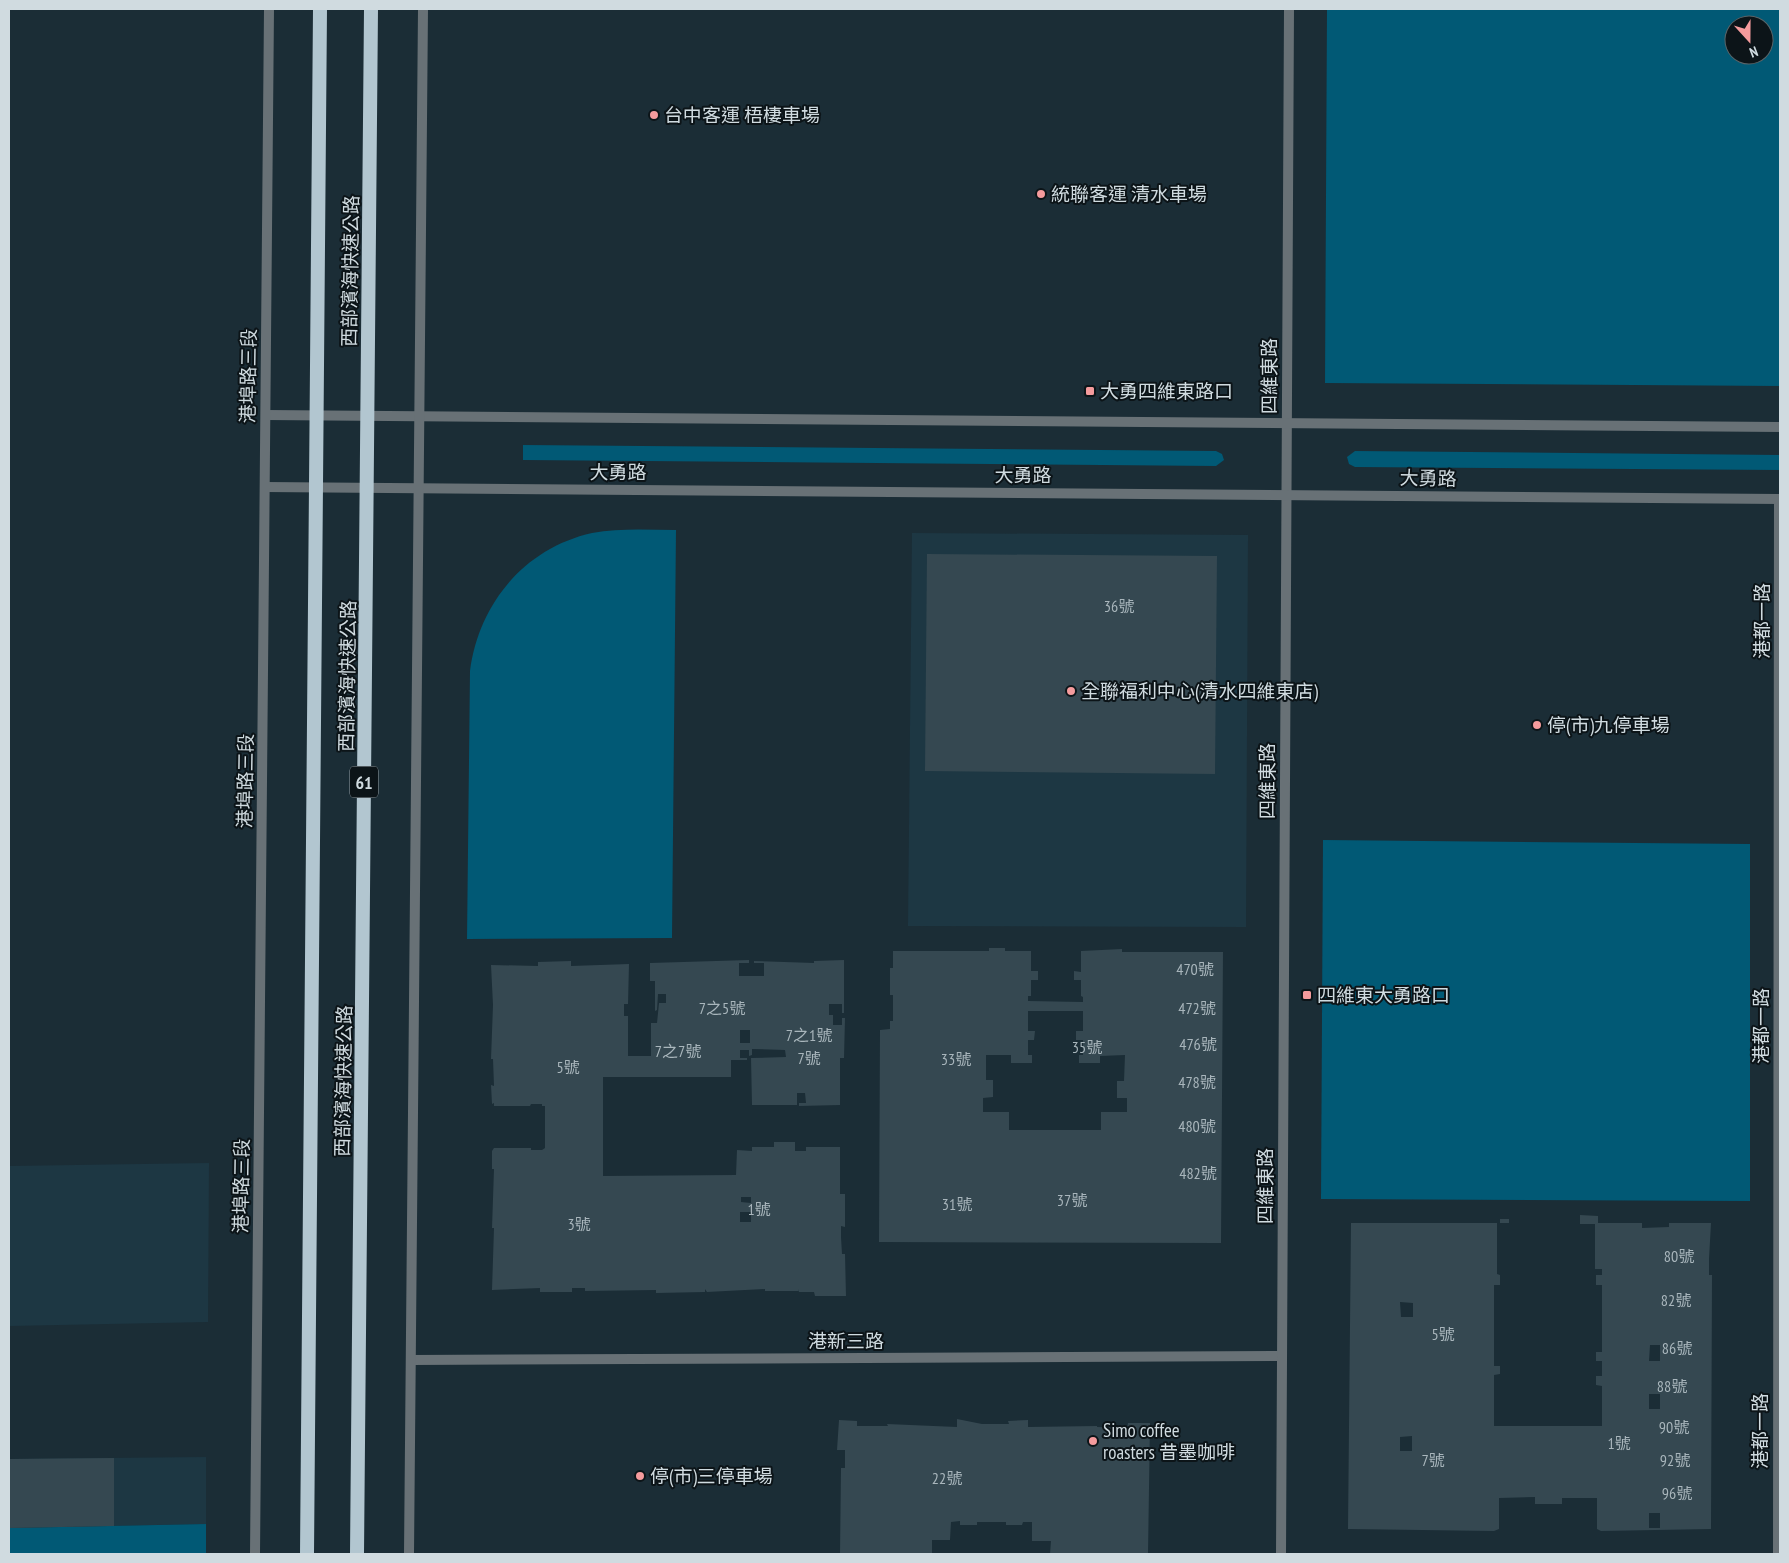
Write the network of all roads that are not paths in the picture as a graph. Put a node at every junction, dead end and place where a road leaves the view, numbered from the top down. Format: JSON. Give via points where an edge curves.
{"nodes":[{"id":1,"x":269,"y":9,"type":"edge"},
{"id":2,"x":320,"y":9,"type":"edge"},
{"id":3,"x":371,"y":9,"type":"edge"},
{"id":4,"x":423,"y":9,"type":"edge"},
{"id":5,"x":1289,"y":9,"type":"edge"},
{"id":6,"x":266,"y":415,"type":"junction"},
{"id":7,"x":419,"y":416,"type":"junction"},
{"id":8,"x":1287,"y":423,"type":"junction"},
{"id":9,"x":1780,"y":427,"type":"edge"},
{"id":10,"x":265,"y":487,"type":"junction"},
{"id":11,"x":418,"y":488,"type":"junction"},
{"id":12,"x":1286,"y":495,"type":"junction"},
{"id":13,"x":1780,"y":499,"type":"edge"},
{"id":14,"x":1282,"y":1356,"type":"junction"},
{"id":15,"x":411,"y":1360,"type":"junction"},
{"id":16,"x":255,"y":1554,"type":"edge"},
{"id":17,"x":307,"y":1554,"type":"edge"},
{"id":18,"x":357,"y":1554,"type":"edge"},
{"id":19,"x":409,"y":1554,"type":"edge"},
{"id":20,"x":1281,"y":1554,"type":"edge"},
{"id":21,"x":1778,"y":1554,"type":"edge"}],
"edges":[{"from":1,"to":6,"type":"street","name":"港埠路三段"},
{"from":2,"to":17,"type":"highway","name":"西部濱海快速公路","bridge":true},
{"from":3,"to":18,"type":"highway","name":"西部濱海快速公路","number":"61","bridge":true},
{"from":4,"to":7,"type":"street"},
{"from":5,"to":8,"type":"street","name":"四維東路"},
{"from":6,"to":7,"type":"street"},
{"from":6,"to":10,"type":"street","name":"港埠路三段"},
{"from":7,"to":8,"type":"street"},
{"from":7,"to":11,"type":"street"},
{"from":8,"to":9,"type":"street"},
{"from":8,"to":12,"type":"street","name":"四維東路"},
{"from":10,"to":11,"type":"street","name":"大勇路"},
{"from":10,"to":16,"type":"street","name":"港埠路三段"},
{"from":11,"to":12,"type":"street","name":"大勇路"},
{"from":11,"to":15,"type":"street"},
{"from":12,"to":13,"type":"street","name":"大勇路"},
{"from":12,"to":14,"type":"street","name":"四維東路"},
{"from":13,"to":21,"type":"street","name":"港都一路"},
{"from":14,"to":15,"type":"street","name":"港新三路"},
{"from":14,"to":20,"type":"street","name":"四維東路"},
{"from":15,"to":19,"type":"street"}]}
